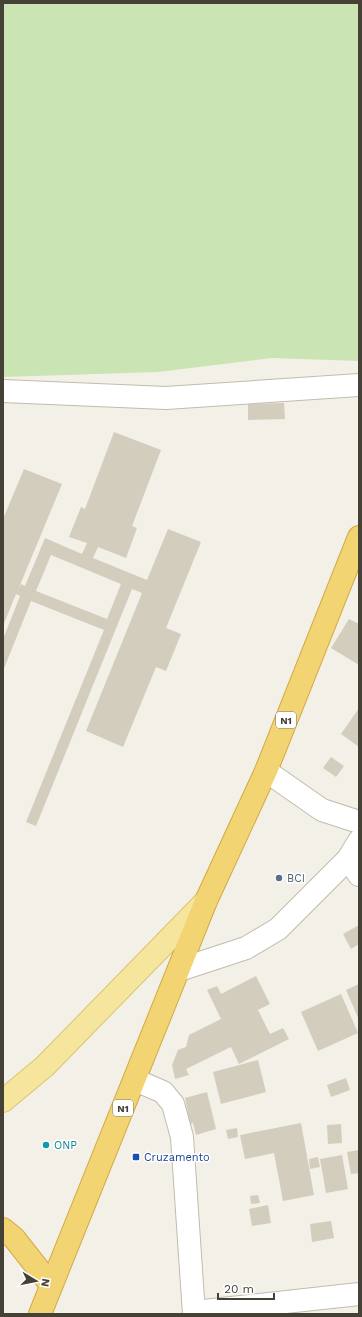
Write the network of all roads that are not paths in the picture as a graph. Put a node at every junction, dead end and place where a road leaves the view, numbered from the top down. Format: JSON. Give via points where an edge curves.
{"nodes":[{"id":1,"x":359,"y":385,"type":"edge"},
{"id":2,"x":3,"y":391,"type":"edge"},
{"id":3,"x":359,"y":536,"type":"edge"},
{"id":4,"x":266,"y":771,"type":"junction"},
{"id":5,"x":359,"y":822,"type":"edge"},
{"id":6,"x":359,"y":841,"type":"edge"},
{"id":7,"x":353,"y":867,"type":"edge"},
{"id":8,"x":206,"y":901,"type":"junction"},
{"id":9,"x":179,"y":970,"type":"junction"},
{"id":10,"x":135,"y":1080,"type":"junction"},
{"id":11,"x":3,"y":1100,"type":"edge"},
{"id":12,"x":3,"y":1229,"type":"edge"},
{"id":13,"x":51,"y":1285,"type":"junction"},
{"id":14,"x":359,"y":1294,"type":"edge"},
{"id":15,"x":194,"y":1313,"type":"edge"},
{"id":16,"x":40,"y":1314,"type":"edge"}],
"edges":[{"from":1,"to":2,"type":"street","via":[[166,398]]},
{"from":3,"to":4,"type":"highway","number":"N1"},
{"from":4,"to":5,"type":"street","via":[[322,810]]},
{"from":4,"to":8,"type":"highway","number":"N1"},
{"from":6,"to":7,"type":"street"},
{"from":7,"to":9,"type":"street","via":[[278,930],[246,948]]},
{"from":8,"to":9,"type":"highway","number":"N1"},
{"from":8,"to":11,"type":"main road","via":[[45,1066]]},
{"from":9,"to":10,"type":"highway","number":"N1"},
{"from":10,"to":13,"type":"highway","number":"N1"},
{"from":10,"to":15,"type":"street","via":[[163,1092],[173,1104],[182,1137]]},
{"from":12,"to":13,"type":"highway","via":[[14,1238]]},
{"from":13,"to":16,"type":"highway","number":"N1"},
{"from":14,"to":15,"type":"street"}]}
